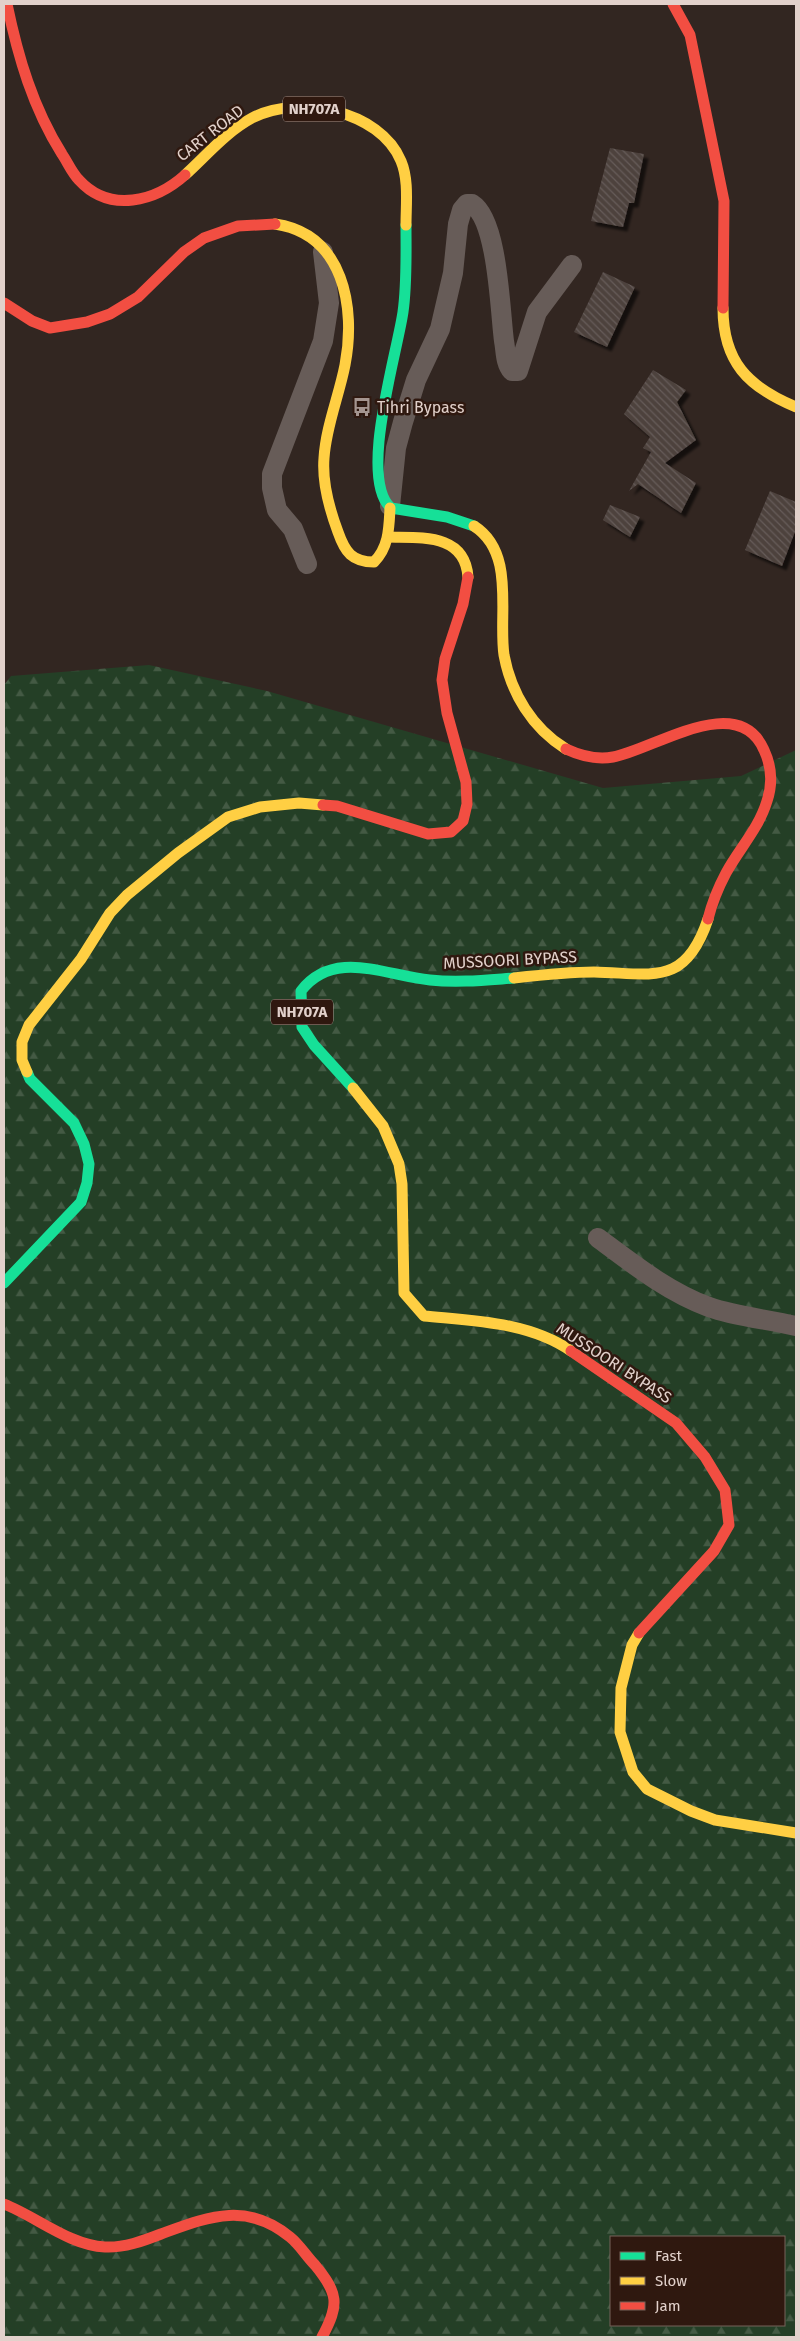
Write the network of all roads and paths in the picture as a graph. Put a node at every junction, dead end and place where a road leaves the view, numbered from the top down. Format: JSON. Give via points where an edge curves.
{"nodes":[{"id":1,"x":7,"y":4,"type":"edge"},
{"id":2,"x":673,"y":4,"type":"edge"},
{"id":3,"x":322,"y":248,"type":"junction"},
{"id":4,"x":572,"y":265,"type":"dead end"},
{"id":5,"x":4,"y":304,"type":"edge"},
{"id":6,"x":796,"y":407,"type":"edge"},
{"id":7,"x":390,"y":508,"type":"junction"},
{"id":8,"x":388,"y":537,"type":"junction"},
{"id":9,"x":307,"y":564,"type":"dead end"},
{"id":10,"x":598,"y":1238,"type":"dead end"},
{"id":11,"x":4,"y":1283,"type":"edge"},
{"id":12,"x":796,"y":1326,"type":"edge"},
{"id":13,"x":796,"y":1833,"type":"edge"},
{"id":14,"x":4,"y":2204,"type":"edge"},
{"id":15,"x":322,"y":2337,"type":"edge"}],
"edges":[{"from":1,"to":7,"type":"main road","name":"CART ROAD","number":"NH707A","via":[[14,45],[33,100],[80,181],[99,195],[121,200],[144,199],[164,191],[242,125],[266,112],[306,108],[342,112],[372,124],[395,146],[405,173],[404,306],[378,446],[379,486],[382,499]]},
{"from":2,"to":6,"type":"main road","via":[[690,35],[724,201],[723,326],[728,347],[741,372],[777,399]]},
{"from":3,"to":5,"type":"main road","via":[[302,232],[284,225],[236,224],[184,252],[138,298],[88,322],[50,328]]},
{"from":3,"to":8,"type":"main road","via":[[339,273],[344,289],[348,348],[323,469],[325,495],[343,547],[354,560],[374,562]]},
{"from":3,"to":9,"type":"street","via":[[328,303],[323,341],[272,474],[277,510],[293,529]]},
{"from":4,"to":7,"type":"street","via":[[544,301],[531,327],[518,371],[512,371],[507,363],[498,272],[482,213],[472,204],[467,204],[462,210],[453,273],[440,329],[416,380],[396,448]]},
{"from":7,"to":8,"type":"main road"},
{"from":7,"to":13,"type":"main road","name":"MUSSOORI BYPASS","number":"NH707A","via":[[457,520],[479,529],[489,538],[499,566],[505,659],[512,683],[537,725],[558,744],[576,755],[597,758],[623,756],[701,725],[723,723],[741,728],[755,737],[765,749],[771,767],[762,816],[719,884],[697,945],[672,969],[650,976],[592,971],[428,980],[373,969],[329,969],[313,976],[301,991],[302,1027],[383,1126],[399,1164],[404,1294],[424,1316],[489,1322],[539,1334],[564,1346],[676,1423],[705,1456],[725,1490],[729,1525],[723,1538],[642,1628],[632,1645],[621,1688],[620,1732],[634,1772],[646,1789],[715,1820]]},
{"from":8,"to":11,"type":"main road","via":[[444,542],[455,547],[467,564],[469,573],[463,601],[442,679],[445,710],[465,780],[466,818],[460,828],[440,836],[337,806],[300,803],[260,807],[228,817],[127,895],[110,913],[81,959],[29,1025],[22,1042],[22,1060],[30,1079],[74,1122],[89,1164],[81,1202]]},
{"from":10,"to":12,"type":"street","via":[[654,1279],[691,1300],[735,1314]]},
{"from":14,"to":15,"type":"main road","via":[[85,2243],[103,2247],[140,2241],[215,2215],[237,2213],[265,2221],[290,2237],[330,2283],[332,2314]]}]}
